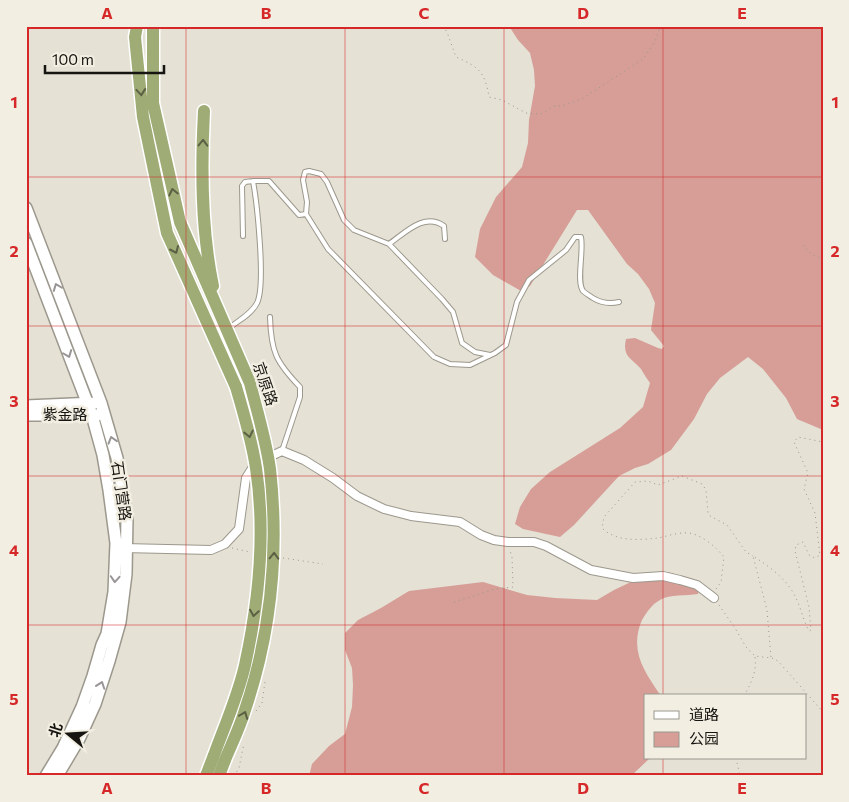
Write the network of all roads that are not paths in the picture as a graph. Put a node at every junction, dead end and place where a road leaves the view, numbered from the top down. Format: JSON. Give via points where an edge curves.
{"nodes":[{"id":1,"x":137,"y":26,"type":"edge"},
{"id":2,"x":153,"y":26,"type":"edge"},
{"id":3,"x":204,"y":111,"type":"dead end"},
{"id":4,"x":253,"y":181,"type":"junction"},
{"id":5,"x":26,"y":208,"type":"edge"},
{"id":6,"x":306,"y":214,"type":"junction"},
{"id":7,"x":243,"y":236,"type":"dead end"},
{"id":8,"x":445,"y":238,"type":"dead end"},
{"id":9,"x":26,"y":243,"type":"edge"},
{"id":10,"x":389,"y":244,"type":"junction"},
{"id":11,"x":619,"y":302,"type":"dead end"},
{"id":12,"x":219,"y":312,"type":"junction"},
{"id":13,"x":270,"y":317,"type":"dead end"},
{"id":14,"x":227,"y":331,"type":"junction"},
{"id":15,"x":491,"y":355,"type":"junction"},
{"id":16,"x":101,"y":403,"type":"junction"},
{"id":17,"x":88,"y":404,"type":"junction"},
{"id":18,"x":26,"y":406,"type":"edge"},
{"id":19,"x":26,"y":415,"type":"edge"},
{"id":20,"x":92,"y":415,"type":"junction"},
{"id":21,"x":104,"y":415,"type":"junction"},
{"id":22,"x":282,"y":452,"type":"junction"},
{"id":23,"x":121,"y":548,"type":"junction"},
{"id":24,"x":712,"y":597,"type":"road end"},
{"id":25,"x":220,"y":757,"type":"junction"},
{"id":26,"x":46,"y":776,"type":"edge"},
{"id":27,"x":57,"y":776,"type":"edge"},
{"id":28,"x":206,"y":776,"type":"edge"},
{"id":29,"x":219,"y":776,"type":"edge"}],
"edges":[{"from":1,"to":25,"type":"highway","name":"京原路","one_way":true,"bridge":true,"via":[[135,37],[143,117],[167,233],[236,387],[256,469],[259,584],[244,666]]},
{"from":12,"to":2,"type":"highway","name":"京原路","one_way":true,"via":[[180,222],[153,103]]},
{"from":12,"to":3,"type":"highway","one_way":true,"via":[[204,222]]},
{"from":4,"to":6,"type":"lane","via":[[269,181],[298,215]]},
{"from":4,"to":7,"type":"lane","via":[[242,186]]},
{"from":4,"to":14,"type":"lane","via":[[261,287],[257,303]]},
{"from":16,"to":5,"type":"main road","name":"石门营路","one_way":true},
{"from":6,"to":10,"type":"lane","via":[[302,180],[305,172],[310,171],[321,174],[327,182],[344,220],[354,230]]},
{"from":6,"to":15,"type":"lane","via":[[328,249],[434,357],[450,364],[470,365]]},
{"from":8,"to":10,"type":"lane","via":[[444,226],[438,222],[418,223]]},
{"from":9,"to":17,"type":"main road","name":"石门营路","one_way":true},
{"from":10,"to":15,"type":"lane","via":[[454,312],[462,343],[475,352]]},
{"from":11,"to":15,"type":"lane","via":[[609,304],[583,290],[580,282],[583,246],[581,237],[575,236],[566,250],[529,280],[517,302],[506,345]]},
{"from":12,"to":14,"type":"highway","name":"京原路"},
{"from":13,"to":22,"type":"lane","via":[[270,339],[276,358],[300,386],[300,398]]},
{"from":25,"to":14,"type":"highway","name":"京原路","one_way":true,"bridge":true,"via":[[245,711],[258,669],[272,585],[274,545],[270,467],[262,428],[250,383]]},
{"from":16,"to":17,"type":"main road","name":"紫金路"},
{"from":16,"to":21,"type":"main road","name":"石门营路"},
{"from":17,"to":18,"type":"main road","name":"紫金路"},
{"from":17,"to":20,"type":"main road","name":"石门营路"},
{"from":19,"to":20,"type":"main road","name":"紫金路"},
{"from":20,"to":21,"type":"main road","name":"紫金路"},
{"from":20,"to":23,"type":"main road","name":"石门营路"},
{"from":23,"to":21,"type":"main road","name":"石门营路","one_way":true,"via":[[127,517],[117,458]]},
{"from":22,"to":23,"type":"street","via":[[257,462],[246,478],[239,529],[225,544],[211,550]]},
{"from":22,"to":24,"type":"street","via":[[304,460],[357,496],[384,509],[460,522],[494,540],[534,542],[591,570],[633,578],[663,576],[680,580],[696,585]]},
{"from":23,"to":26,"type":"main road","name":"石门营路","one_way":true,"via":[[107,634],[94,676],[63,748]]},
{"from":27,"to":23,"type":"main road","name":"石门营路","one_way":true,"via":[[87,722],[120,622],[124,590]]},
{"from":25,"to":28,"type":"highway"},
{"from":25,"to":29,"type":"highway"}]}
